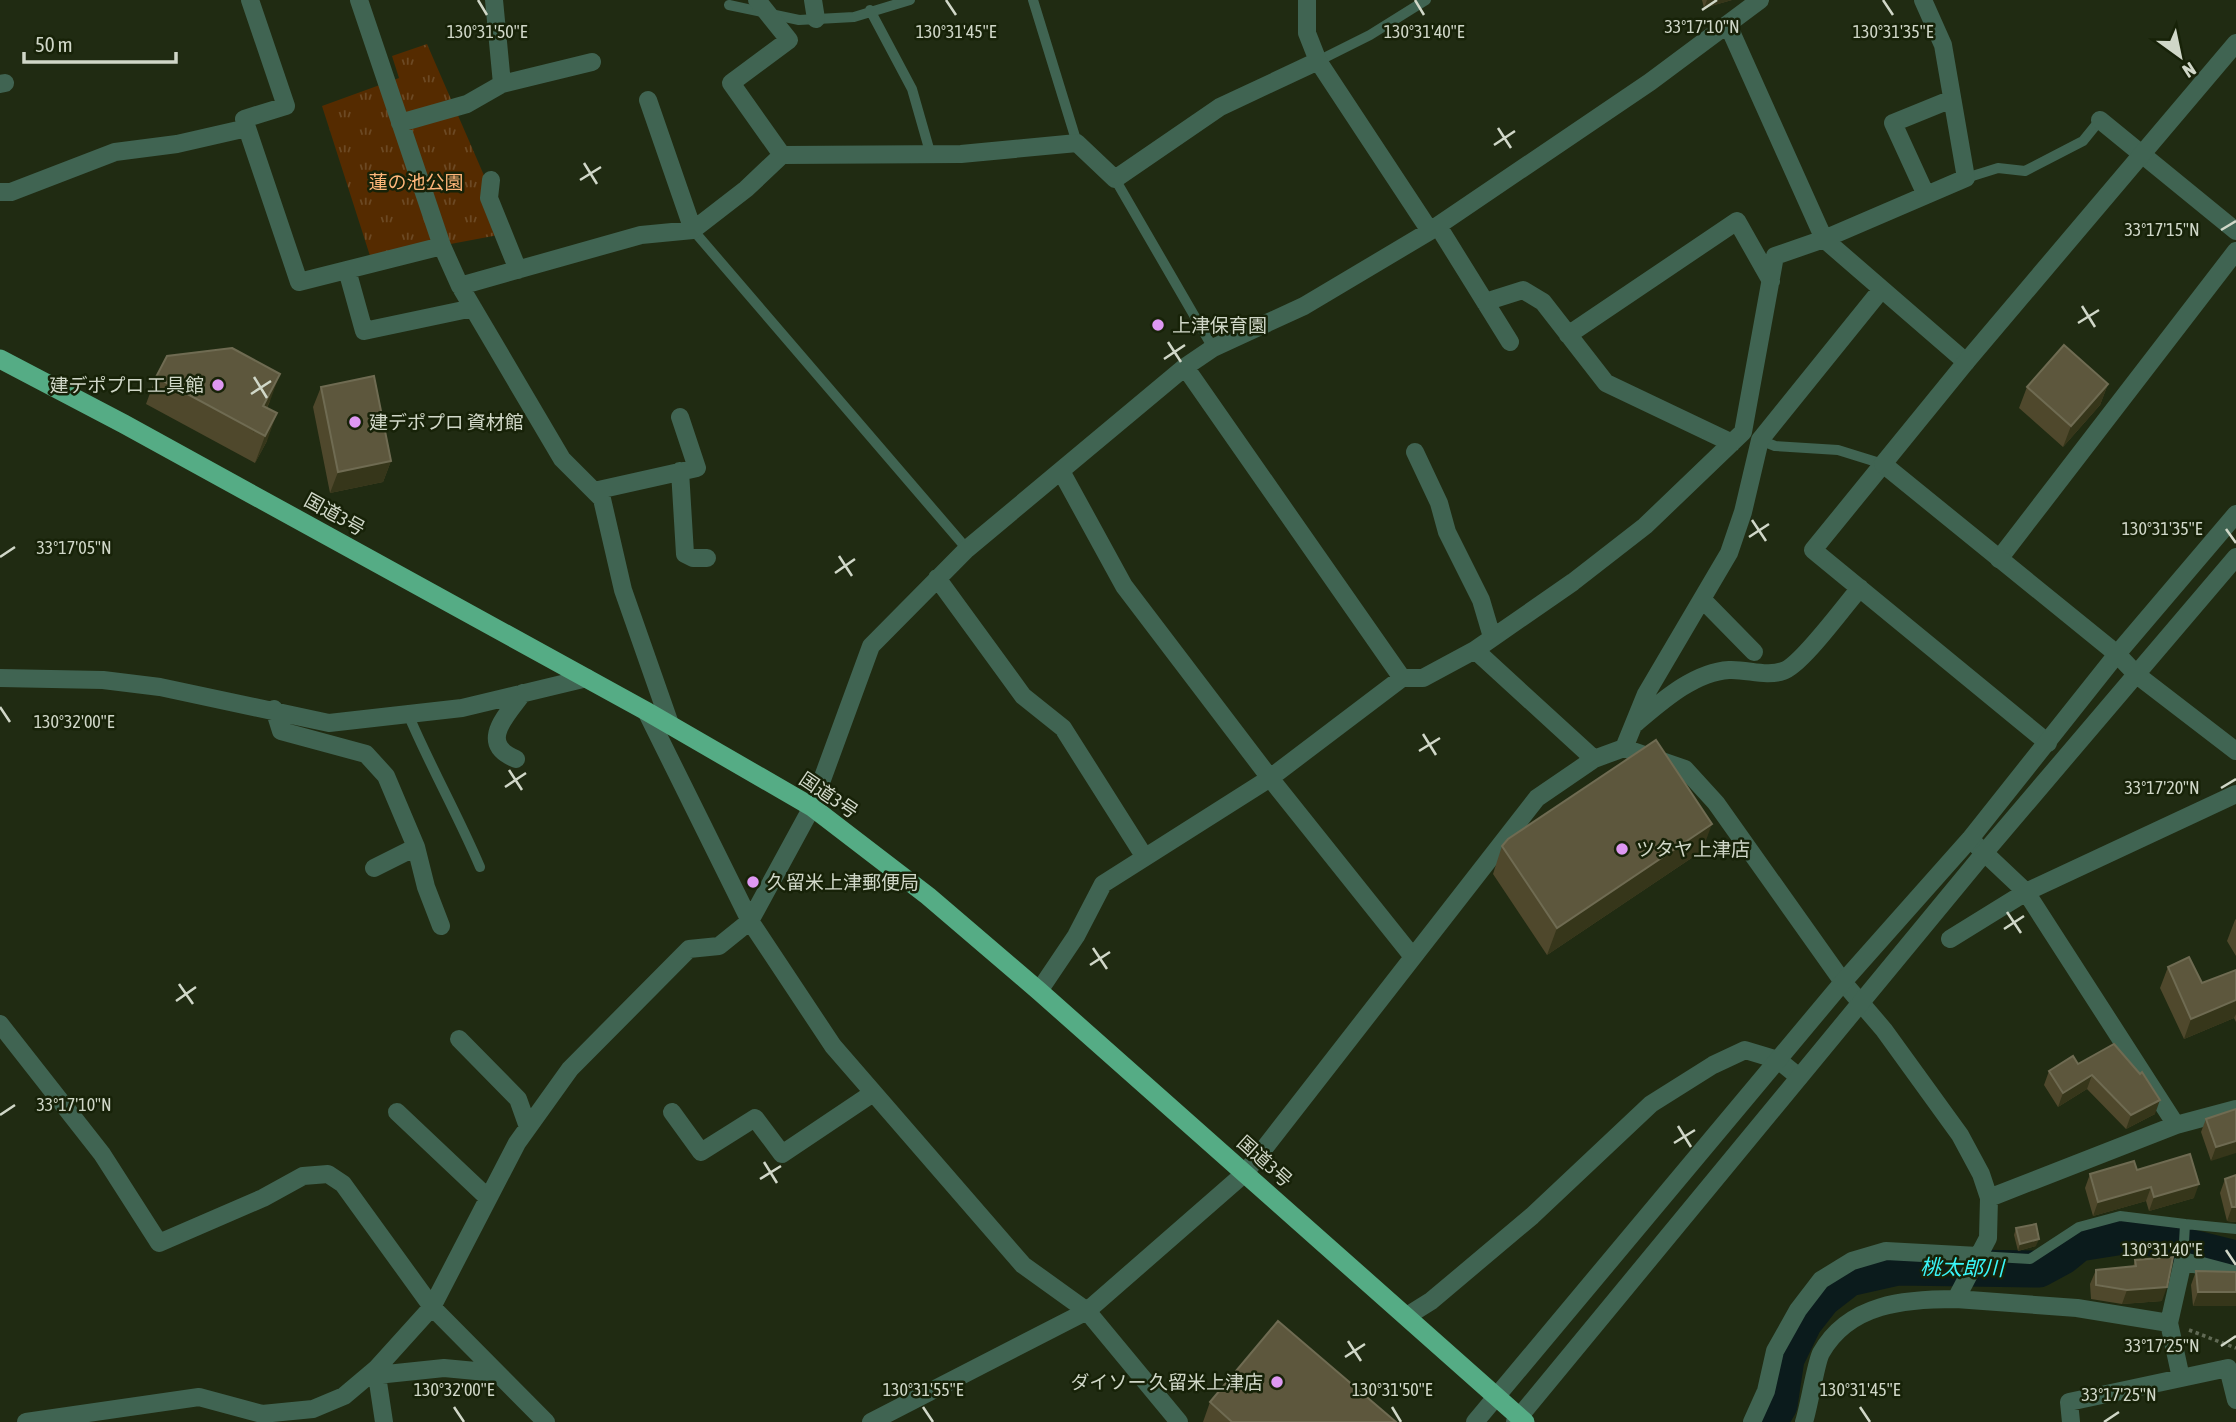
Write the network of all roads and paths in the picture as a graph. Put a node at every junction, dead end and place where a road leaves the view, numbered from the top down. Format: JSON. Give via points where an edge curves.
{"nodes":[{"id":1,"x":250,"y":0,"type":"edge"},
{"id":2,"x":359,"y":0,"type":"edge"},
{"id":3,"x":494,"y":0,"type":"edge"},
{"id":4,"x":813,"y":0,"type":"edge"},
{"id":5,"x":910,"y":0,"type":"edge"},
{"id":6,"x":1032,"y":0,"type":"edge"},
{"id":7,"x":1307,"y":0,"type":"edge"},
{"id":8,"x":1426,"y":0,"type":"edge"},
{"id":9,"x":1760,"y":0,"type":"edge"},
{"id":10,"x":1923,"y":0,"type":"edge"},
{"id":11,"x":729,"y":5,"type":"dead end"},
{"id":12,"x":761,"y":6,"type":"edge"},
{"id":13,"x":870,"y":10,"type":"junction"},
{"id":14,"x":816,"y":19,"type":"junction"},
{"id":15,"x":1728,"y":24,"type":"junction"},
{"id":16,"x":2236,"y":43,"type":"edge"},
{"id":17,"x":1318,"y":61,"type":"junction"},
{"id":18,"x":592,"y":62,"type":"dead end"},
{"id":19,"x":502,"y":84,"type":"junction"},
{"id":20,"x":1952,"y":99,"type":"junction"},
{"id":21,"x":648,"y":100,"type":"dead end"},
{"id":22,"x":2100,"y":120,"type":"joint"},
{"id":23,"x":400,"y":122,"type":"junction"},
{"id":24,"x":247,"y":128,"type":"junction"},
{"id":25,"x":1077,"y":143,"type":"junction"},
{"id":26,"x":930,"y":152,"type":"junction"},
{"id":27,"x":782,"y":155,"type":"junction"},
{"id":28,"x":2141,"y":155,"type":"junction"},
{"id":29,"x":1115,"y":178,"type":"junction"},
{"id":30,"x":1966,"y":178,"type":"junction"},
{"id":31,"x":491,"y":180,"type":"dead end"},
{"id":32,"x":0,"y":192,"type":"edge"},
{"id":33,"x":1926,"y":195,"type":"junction"},
{"id":34,"x":1434,"y":228,"type":"junction"},
{"id":35,"x":693,"y":230,"type":"junction"},
{"id":36,"x":2236,"y":231,"type":"edge"},
{"id":37,"x":1824,"y":239,"type":"junction"},
{"id":38,"x":442,"y":246,"type":"junction"},
{"id":39,"x":2236,"y":251,"type":"edge"},
{"id":40,"x":346,"y":270,"type":"junction"},
{"id":41,"x":518,"y":270,"type":"junction"},
{"id":42,"x":1771,"y":281,"type":"junction"},
{"id":43,"x":460,"y":286,"type":"junction"},
{"id":44,"x":1881,"y":290,"type":"junction"},
{"id":45,"x":1485,"y":302,"type":"junction"},
{"id":46,"x":473,"y":308,"type":"junction"},
{"id":47,"x":1568,"y":335,"type":"junction"},
{"id":48,"x":1510,"y":342,"type":"dead end"},
{"id":49,"x":1213,"y":348,"type":"junction"},
{"id":50,"x":0,"y":359,"type":"edge"},
{"id":51,"x":1966,"y":362,"type":"junction"},
{"id":52,"x":1185,"y":367,"type":"junction"},
{"id":53,"x":680,"y":418,"type":"dead end"},
{"id":54,"x":1738,"y":438,"type":"junction"},
{"id":55,"x":1760,"y":440,"type":"junction"},
{"id":56,"x":1415,"y":452,"type":"dead end"},
{"id":57,"x":1883,"y":464,"type":"junction"},
{"id":58,"x":680,"y":471,"type":"junction"},
{"id":59,"x":1061,"y":471,"type":"junction"},
{"id":60,"x":594,"y":491,"type":"junction"},
{"id":61,"x":2236,"y":514,"type":"edge"},
{"id":62,"x":967,"y":548,"type":"junction"},
{"id":63,"x":2236,"y":557,"type":"edge"},
{"id":64,"x":707,"y":558,"type":"dead end"},
{"id":65,"x":1999,"y":559,"type":"junction"},
{"id":66,"x":937,"y":578,"type":"junction"},
{"id":67,"x":1860,"y":588,"type":"junction"},
{"id":68,"x":1702,"y":599,"type":"junction"},
{"id":69,"x":1492,"y":637,"type":"junction"},
{"id":70,"x":1475,"y":650,"type":"junction"},
{"id":71,"x":1754,"y":652,"type":"dead end"},
{"id":72,"x":2117,"y":654,"type":"junction"},
{"id":73,"x":2137,"y":675,"type":"junction"},
{"id":74,"x":0,"y":678,"type":"edge"},
{"id":75,"x":587,"y":678,"type":"junction"},
{"id":76,"x":1402,"y":678,"type":"junction"},
{"id":77,"x":523,"y":694,"type":"junction"},
{"id":78,"x":274,"y":709,"type":"junction"},
{"id":79,"x":646,"y":711,"type":"junction"},
{"id":80,"x":408,"y":714,"type":"junction"},
{"id":81,"x":670,"y":724,"type":"junction"},
{"id":82,"x":1633,"y":725,"type":"junction"},
{"id":83,"x":2048,"y":743,"type":"junction"},
{"id":84,"x":1624,"y":748,"type":"junction"},
{"id":85,"x":2236,"y":751,"type":"edge"},
{"id":86,"x":516,"y":759,"type":"dead end"},
{"id":87,"x":1594,"y":759,"type":"junction"},
{"id":88,"x":1270,"y":778,"type":"junction"},
{"id":89,"x":2236,"y":794,"type":"edge"},
{"id":90,"x":812,"y":807,"type":"junction"},
{"id":91,"x":1970,"y":839,"type":"junction"},
{"id":92,"x":416,"y":847,"type":"junction"},
{"id":93,"x":1985,"y":852,"type":"junction"},
{"id":94,"x":1144,"y":856,"type":"junction"},
{"id":95,"x":480,"y":867,"type":"dead end"},
{"id":96,"x":374,"y":868,"type":"dead end"},
{"id":97,"x":2026,"y":892,"type":"junction"},
{"id":98,"x":750,"y":920,"type":"junction"},
{"id":99,"x":441,"y":926,"type":"dead end"},
{"id":100,"x":1950,"y":939,"type":"dead end"},
{"id":101,"x":1413,"y":957,"type":"junction"},
{"id":102,"x":1843,"y":982,"type":"junction"},
{"id":103,"x":1039,"y":991,"type":"junction"},
{"id":104,"x":1860,"y":1004,"type":"junction"},
{"id":105,"x":0,"y":1024,"type":"edge"},
{"id":106,"x":459,"y":1039,"type":"dead end"},
{"id":107,"x":1779,"y":1060,"type":"junction"},
{"id":108,"x":1799,"y":1077,"type":"junction"},
{"id":109,"x":873,"y":1093,"type":"junction"},
{"id":110,"x":2236,"y":1109,"type":"edge"},
{"id":111,"x":397,"y":1112,"type":"dead end"},
{"id":112,"x":672,"y":1112,"type":"dead end"},
{"id":113,"x":2176,"y":1125,"type":"junction"},
{"id":114,"x":528,"y":1127,"type":"junction"},
{"id":115,"x":1245,"y":1173,"type":"junction"},
{"id":116,"x":488,"y":1198,"type":"junction"},
{"id":117,"x":1989,"y":1198,"type":"junction"},
{"id":118,"x":2185,"y":1224,"type":"junction"},
{"id":119,"x":2236,"y":1229,"type":"edge"},
{"id":120,"x":1978,"y":1256,"type":"junction"},
{"id":121,"x":2183,"y":1261,"type":"junction"},
{"id":122,"x":2236,"y":1275,"type":"edge"},
{"id":123,"x":1956,"y":1299,"type":"junction"},
{"id":124,"x":432,"y":1307,"type":"junction"},
{"id":125,"x":1087,"y":1311,"type":"junction"},
{"id":126,"x":1407,"y":1316,"type":"junction"},
{"id":127,"x":2169,"y":1323,"type":"junction"},
{"id":128,"x":2236,"y":1348,"type":"edge"},
{"id":129,"x":376,"y":1372,"type":"junction"},
{"id":130,"x":497,"y":1373,"type":"junction"},
{"id":131,"x":2181,"y":1378,"type":"junction"},
{"id":132,"x":1494,"y":1397,"type":"junction"},
{"id":133,"x":2236,"y":1400,"type":"edge"},
{"id":134,"x":538,"y":1420,"type":"edge"},
{"id":135,"x":1520,"y":1420,"type":"edge"},
{"id":136,"x":26,"y":1422,"type":"edge"},
{"id":137,"x":384,"y":1422,"type":"edge"},
{"id":138,"x":871,"y":1422,"type":"edge"},
{"id":139,"x":1179,"y":1422,"type":"edge"},
{"id":140,"x":1475,"y":1422,"type":"edge"},
{"id":141,"x":1752,"y":1422,"type":"edge"},
{"id":142,"x":1804,"y":1422,"type":"edge"},
{"id":143,"x":2071,"y":1422,"type":"edge"}],
"edges":[{"from":1,"to":24,"type":"street","via":[[286,106],[244,119]]},
{"from":2,"to":23,"type":"street"},
{"from":3,"to":19,"type":"street"},
{"from":4,"to":14,"type":"street"},
{"from":5,"to":13,"type":"lane"},
{"from":6,"to":25,"type":"lane"},
{"from":7,"to":17,"type":"street","via":[[1307,33]]},
{"from":8,"to":17,"type":"lane"},
{"from":9,"to":15,"type":"street"},
{"from":10,"to":20,"type":"street","via":[[1943,45]]},
{"from":11,"to":12,"type":"lane"},
{"from":12,"to":14,"type":"lane","via":[[799,20]]},
{"from":12,"to":27,"type":"street","via":[[789,40],[731,83]]},
{"from":13,"to":14,"type":"lane","via":[[853,17]]},
{"from":13,"to":26,"type":"lane","via":[[912,89]]},
{"from":15,"to":34,"type":"street"},
{"from":15,"to":37,"type":"street"},
{"from":16,"to":28,"type":"street"},
{"from":17,"to":29,"type":"street","via":[[1220,107]]},
{"from":17,"to":34,"type":"street"},
{"from":18,"to":19,"type":"street"},
{"from":19,"to":23,"type":"street","via":[[467,104]]},
{"from":20,"to":30,"type":"street"},
{"from":20,"to":33,"type":"street","via":[[1893,123]]},
{"from":21,"to":35,"type":"street"},
{"from":22,"to":28,"type":"street"},
{"from":22,"to":30,"type":"lane","via":[[2083,141],[2025,171],[1997,168]]},
{"from":23,"to":38,"type":"street"},
{"from":24,"to":32,"type":"street","via":[[115,152],[11,192]]},
{"from":24,"to":40,"type":"street","via":[[299,282]]},
{"from":25,"to":26,"type":"street","via":[[961,154]]},
{"from":25,"to":29,"type":"street"},
{"from":26,"to":27,"type":"street"},
{"from":27,"to":35,"type":"street"},
{"from":28,"to":36,"type":"street"},
{"from":28,"to":51,"type":"street"},
{"from":29,"to":49,"type":"lane"},
{"from":30,"to":33,"type":"street"},
{"from":31,"to":41,"type":"street","via":[[489,198]]},
{"from":33,"to":37,"type":"street"},
{"from":34,"to":45,"type":"street"},
{"from":34,"to":49,"type":"street","via":[[1304,306]]},
{"from":35,"to":41,"type":"street","via":[[641,235]]},
{"from":35,"to":62,"type":"lane"},
{"from":37,"to":42,"type":"street","via":[[1775,256]]},
{"from":37,"to":44,"type":"street"},
{"from":38,"to":40,"type":"street"},
{"from":38,"to":43,"type":"street"},
{"from":39,"to":65,"type":"street"},
{"from":40,"to":46,"type":"street","via":[[364,331]]},
{"from":41,"to":43,"type":"street"},
{"from":42,"to":47,"type":"street","via":[[1737,221]]},
{"from":42,"to":54,"type":"street"},
{"from":43,"to":46,"type":"street"},
{"from":44,"to":51,"type":"street"},
{"from":44,"to":55,"type":"street"},
{"from":45,"to":47,"type":"street","via":[[1523,290],[1543,302]]},
{"from":45,"to":48,"type":"street"},
{"from":46,"to":60,"type":"street","via":[[562,459]]},
{"from":47,"to":54,"type":"street","via":[[1606,383]]},
{"from":49,"to":52,"type":"street"},
{"from":50,"to":75,"type":"highway","name":"国道3号"},
{"from":51,"to":57,"type":"street"},
{"from":52,"to":59,"type":"street"},
{"from":52,"to":76,"type":"street"},
{"from":53,"to":58,"type":"street","via":[[696,468]]},
{"from":54,"to":55,"type":"street"},
{"from":54,"to":69,"type":"street","via":[[1645,526]]},
{"from":55,"to":57,"type":"lane","via":[[1775,446],[1838,450]]},
{"from":55,"to":68,"type":"street","via":[[1729,553]]},
{"from":56,"to":69,"type":"street","via":[[1481,600]]},
{"from":57,"to":65,"type":"street"},
{"from":57,"to":67,"type":"street","via":[[1813,550]]},
{"from":58,"to":60,"type":"street"},
{"from":58,"to":64,"type":"street","via":[[685,554]]},
{"from":59,"to":62,"type":"street"},
{"from":59,"to":88,"type":"street","via":[[1124,586]]},
{"from":60,"to":81,"type":"street","via":[[602,499],[623,590]]},
{"from":61,"to":72,"type":"street"},
{"from":62,"to":66,"type":"street"},
{"from":63,"to":73,"type":"street"},
{"from":65,"to":72,"type":"street"},
{"from":66,"to":90,"type":"street","via":[[871,646]]},
{"from":66,"to":94,"type":"street","via":[[1023,696],[1063,728]]},
{"from":67,"to":82,"type":"street","via":[[1803,656],[1784,671],[1726,670],[1703,678],[1670,695]]},
{"from":67,"to":83,"type":"street"},
{"from":68,"to":71,"type":"street"},
{"from":68,"to":82,"type":"street"},
{"from":69,"to":70,"type":"street"},
{"from":70,"to":76,"type":"street","via":[[1423,678]]},
{"from":70,"to":87,"type":"street"},
{"from":72,"to":73,"type":"street"},
{"from":72,"to":83,"type":"street"},
{"from":73,"to":85,"type":"street"},
{"from":73,"to":93,"type":"street"},
{"from":74,"to":78,"type":"street","via":[[103,680]]},
{"from":75,"to":77,"type":"street"},
{"from":75,"to":79,"type":"highway","name":"国道3号"},
{"from":76,"to":88,"type":"street"},
{"from":77,"to":80,"type":"street"},
{"from":77,"to":86,"type":"street","via":[[499,725],[497,743],[503,753]]},
{"from":78,"to":80,"type":"street","via":[[329,723]]},
{"from":78,"to":92,"type":"street","via":[[281,731],[366,754],[386,776]]},
{"from":79,"to":81,"type":"highway","name":"国道3号"},
{"from":79,"to":98,"type":"street"},
{"from":80,"to":95,"type":"lane"},
{"from":81,"to":90,"type":"highway","name":"国道3号"},
{"from":82,"to":84,"type":"street"},
{"from":83,"to":91,"type":"street"},
{"from":84,"to":87,"type":"street"},
{"from":84,"to":102,"type":"street","via":[[1685,769],[1716,803]]},
{"from":87,"to":101,"type":"street","via":[[1537,798]]},
{"from":88,"to":94,"type":"street"},
{"from":88,"to":101,"type":"street"},
{"from":89,"to":97,"type":"street"},
{"from":90,"to":98,"type":"street"},
{"from":90,"to":103,"type":"highway","name":"国道3号","via":[[928,896]]},
{"from":91,"to":93,"type":"street"},
{"from":91,"to":102,"type":"street"},
{"from":92,"to":96,"type":"street"},
{"from":92,"to":99,"type":"street"},
{"from":93,"to":97,"type":"street"},
{"from":93,"to":104,"type":"street"},
{"from":94,"to":103,"type":"street","via":[[1103,884],[1076,936]]},
{"from":97,"to":100,"type":"street"},
{"from":97,"to":113,"type":"street"},
{"from":98,"to":109,"type":"street","via":[[833,1046]]},
{"from":98,"to":114,"type":"street","via":[[719,946],[689,949],[661,974],[570,1069]]},
{"from":101,"to":115,"type":"street"},
{"from":102,"to":104,"type":"street"},
{"from":102,"to":107,"type":"street"},
{"from":103,"to":115,"type":"highway","name":"国道3号"},
{"from":104,"to":108,"type":"street"},
{"from":104,"to":117,"type":"street","via":[[1960,1135]]},
{"from":105,"to":124,"type":"street","via":[[102,1154],[159,1243],[303,1176],[328,1174],[344,1184]]},
{"from":106,"to":114,"type":"street","via":[[518,1100]]},
{"from":107,"to":108,"type":"street"},
{"from":107,"to":126,"type":"street","via":[[1745,1050],[1651,1104],[1532,1216]]},
{"from":107,"to":132,"type":"street"},
{"from":108,"to":135,"type":"street"},
{"from":109,"to":112,"type":"street","via":[[782,1154],[755,1118],[701,1152]]},
{"from":109,"to":125,"type":"street","via":[[1023,1265]]},
{"from":110,"to":113,"type":"street"},
{"from":111,"to":116,"type":"street"},
{"from":113,"to":117,"type":"street"},
{"from":114,"to":116,"type":"street"},
{"from":115,"to":125,"type":"street"},
{"from":115,"to":126,"type":"highway","name":"国道3号"},
{"from":116,"to":124,"type":"street"},
{"from":117,"to":120,"type":"street","via":[[1988,1238]]},
{"from":118,"to":119,"type":"lane"},
{"from":118,"to":120,"type":"lane","via":[[2120,1216],[2079,1227],[2030,1259]]},
{"from":118,"to":121,"type":"lane"},
{"from":120,"to":123,"type":"street"},
{"from":120,"to":141,"type":"street","via":[[1886,1251],[1852,1261],[1822,1279],[1775,1351],[1766,1391]]},
{"from":121,"to":122,"type":"street"},
{"from":121,"to":127,"type":"street"},
{"from":123,"to":127,"type":"street","via":[[2077,1308]]},
{"from":123,"to":142,"type":"street","via":[[1914,1299],[1872,1308],[1840,1328],[1820,1354]]},
{"from":124,"to":129,"type":"street"},
{"from":124,"to":130,"type":"street"},
{"from":125,"to":138,"type":"street"},
{"from":125,"to":139,"type":"street"},
{"from":126,"to":132,"type":"highway","name":"国道3号"},
{"from":127,"to":128,"type":"path"},
{"from":127,"to":131,"type":"street"},
{"from":129,"to":130,"type":"street","via":[[444,1368]]},
{"from":129,"to":136,"type":"street","via":[[344,1396],[313,1409],[262,1414],[199,1397]]},
{"from":129,"to":137,"type":"street"},
{"from":130,"to":134,"type":"street"},
{"from":131,"to":133,"type":"street","via":[[2228,1368]]},
{"from":131,"to":143,"type":"street","via":[[2069,1402]]},
{"from":132,"to":135,"type":"highway","name":"国道3号"},
{"from":132,"to":140,"type":"street"}]}
